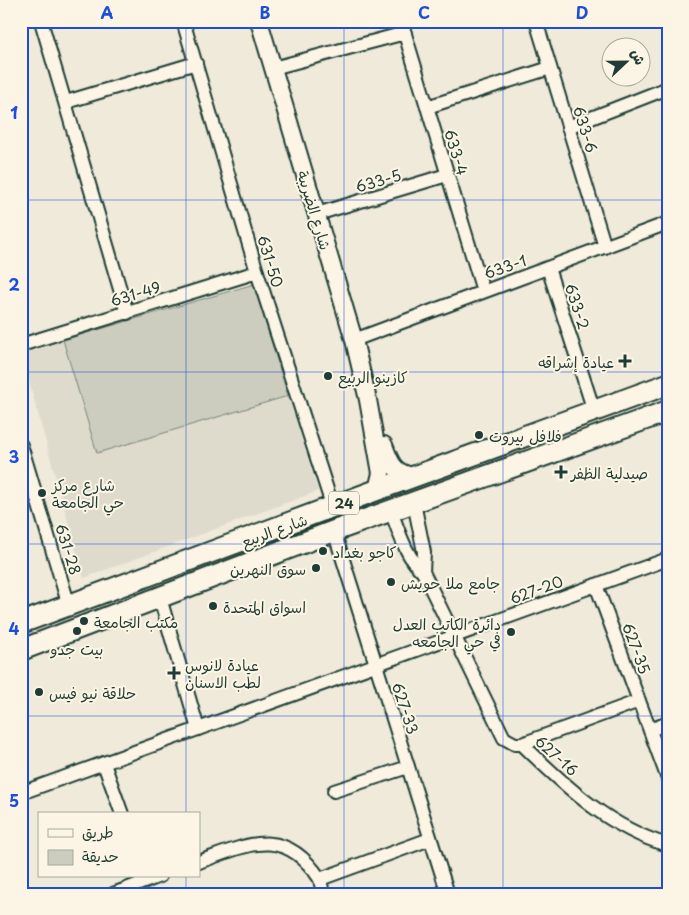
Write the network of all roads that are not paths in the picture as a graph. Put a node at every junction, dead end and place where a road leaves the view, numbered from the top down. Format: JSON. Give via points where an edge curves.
{"nodes":[{"id":1,"x":41,"y":21,"type":"edge"},
{"id":2,"x":183,"y":21,"type":"edge"},
{"id":3,"x":259,"y":21,"type":"edge"},
{"id":4,"x":536,"y":21,"type":"edge"},
{"id":5,"x":403,"y":27,"type":"edge"},
{"id":6,"x":196,"y":64,"type":"junction"},
{"id":7,"x":273,"y":68,"type":"junction"},
{"id":8,"x":550,"y":68,"type":"junction"},
{"id":9,"x":668,"y":88,"type":"edge"},
{"id":10,"x":66,"y":102,"type":"junction"},
{"id":11,"x":427,"y":107,"type":"junction"},
{"id":12,"x":568,"y":128,"type":"junction"},
{"id":13,"x":448,"y":175,"type":"junction"},
{"id":14,"x":316,"y":214,"type":"junction"},
{"id":15,"x":668,"y":223,"type":"edge"},
{"id":16,"x":605,"y":247,"type":"junction"},
{"id":17,"x":548,"y":268,"type":"junction"},
{"id":18,"x":257,"y":272,"type":"junction"},
{"id":19,"x":482,"y":291,"type":"junction"},
{"id":20,"x":127,"y":313,"type":"junction"},
{"id":21,"x":354,"y":340,"type":"junction"},
{"id":22,"x":21,"y":345,"type":"edge"},
{"id":23,"x":668,"y":384,"type":"edge"},
{"id":24,"x":368,"y":400,"type":"junction"},
{"id":25,"x":594,"y":411,"type":"junction"},
{"id":26,"x":668,"y":411,"type":"edge"},
{"id":27,"x":21,"y":445,"type":"edge"},
{"id":28,"x":414,"y":476,"type":"junction"},
{"id":29,"x":377,"y":490,"type":"junction"},
{"id":30,"x":414,"y":503,"type":"junction"},
{"id":31,"x":333,"y":508,"type":"junction"},
{"id":32,"x":391,"y":511,"type":"junction"},
{"id":33,"x":334,"y":531,"type":"junction"},
{"id":34,"x":668,"y":559,"type":"edge"},
{"id":35,"x":423,"y":572,"type":"junction"},
{"id":36,"x":596,"y":584,"type":"junction"},
{"id":37,"x":160,"y":598,"type":"junction"},
{"id":38,"x":69,"y":606,"type":"junction"},
{"id":39,"x":21,"y":623,"type":"edge"},
{"id":40,"x":455,"y":636,"type":"junction"},
{"id":41,"x":21,"y":650,"type":"edge"},
{"id":42,"x":376,"y":665,"type":"junction"},
{"id":43,"x":639,"y":701,"type":"junction"},
{"id":44,"x":668,"y":723,"type":"edge"},
{"id":45,"x":198,"y":729,"type":"junction"},
{"id":46,"x":650,"y":730,"type":"junction"},
{"id":47,"x":522,"y":744,"type":"junction"},
{"id":48,"x":104,"y":764,"type":"junction"},
{"id":49,"x":408,"y":767,"type":"junction"},
{"id":50,"x":668,"y":778,"type":"edge"},
{"id":51,"x":334,"y":790,"type":"dead end"},
{"id":52,"x":21,"y":794,"type":"edge"},
{"id":53,"x":121,"y":812,"type":"edge"},
{"id":54,"x":430,"y":839,"type":"junction"},
{"id":55,"x":668,"y":845,"type":"edge"},
{"id":56,"x":200,"y":862,"type":"edge"},
{"id":57,"x":145,"y":879,"type":"edge"},
{"id":58,"x":320,"y":879,"type":"junction"},
{"id":59,"x":113,"y":894,"type":"edge"},
{"id":60,"x":323,"y":894,"type":"edge"},
{"id":61,"x":448,"y":894,"type":"edge"}],
"edges":[{"from":1,"to":10,"type":"street"},
{"from":2,"to":6,"type":"street","name":"631-50"},
{"from":3,"to":7,"type":"street","name":"شارع الضريبة"},
{"from":4,"to":8,"type":"street","name":"633-6"},
{"from":5,"to":7,"type":"street"},
{"from":5,"to":11,"type":"street","name":"633-4"},
{"from":6,"to":10,"type":"street"},
{"from":6,"to":18,"type":"street","name":"631-50"},
{"from":7,"to":14,"type":"street","name":"شارع الضريبة"},
{"from":8,"to":11,"type":"street"},
{"from":8,"to":12,"type":"street","name":"633-6"},
{"from":9,"to":12,"type":"street"},
{"from":10,"to":20,"type":"street"},
{"from":11,"to":13,"type":"street","name":"633-4"},
{"from":12,"to":16,"type":"street","name":"633-6"},
{"from":13,"to":14,"type":"street","name":"633-5"},
{"from":13,"to":19,"type":"street","name":"633-4"},
{"from":14,"to":21,"type":"street","name":"شارع الضريبة"},
{"from":15,"to":16,"type":"street","name":"633-1"},
{"from":16,"to":17,"type":"street","name":"633-1"},
{"from":17,"to":19,"type":"street","name":"633-1"},
{"from":17,"to":25,"type":"street","name":"633-2"},
{"from":18,"to":20,"type":"street","name":"631-49"},
{"from":18,"to":31,"type":"street","name":"631-50"},
{"from":19,"to":21,"type":"street","name":"633-1"},
{"from":20,"to":22,"type":"street","name":"631-49"},
{"from":21,"to":24,"type":"street","name":"شارع الضريبة"},
{"from":23,"to":25,"type":"main road","name":"شارع الربيع","number":"24"},
{"from":24,"to":28,"type":"street","name":"شارع الضريبة","via":[[390,464],[403,475]]},
{"from":24,"to":29,"type":"street","name":"شارع الضريبة","via":[[381,473]]},
{"from":25,"to":28,"type":"main road","name":"شارع الربيع","number":"24"},
{"from":26,"to":30,"type":"main road","name":"شارع الربيع","number":"24"},
{"from":27,"to":38,"type":"street","name":"631-28"},
{"from":28,"to":29,"type":"main road","name":"شارع الربيع","number":"24"},
{"from":29,"to":31,"type":"main road","name":"شارع الربيع","number":"24"},
{"from":30,"to":32,"type":"main road","name":"شارع الربيع","number":"24"},
{"from":30,"to":35,"type":"street","name":"627-16","via":[[424,552]]},
{"from":31,"to":38,"type":"main road","name":"شارع الربيع","number":"24"},
{"from":32,"to":33,"type":"main road","name":"شارع الربيع","number":"24"},
{"from":32,"to":35,"type":"street","name":"627-16","via":[[412,558]]},
{"from":33,"to":37,"type":"main road","name":"شارع الربيع","number":"24"},
{"from":33,"to":42,"type":"street","name":"627-33"},
{"from":34,"to":36,"type":"street","name":"627-20"},
{"from":35,"to":40,"type":"street","name":"627-16"},
{"from":36,"to":40,"type":"street","name":"627-20"},
{"from":36,"to":43,"type":"street","name":"627-35"},
{"from":37,"to":41,"type":"main road","name":"شارع الربيع","number":"24"},
{"from":37,"to":45,"type":"street"},
{"from":38,"to":39,"type":"main road","name":"شارع الربيع","number":"24"},
{"from":40,"to":42,"type":"street","name":"627-20"},
{"from":40,"to":47,"type":"street","name":"627-16","via":[[504,738]]},
{"from":42,"to":45,"type":"street","name":"627-20"},
{"from":42,"to":49,"type":"street","name":"627-33"},
{"from":43,"to":46,"type":"street","name":"627-35"},
{"from":43,"to":47,"type":"street"},
{"from":44,"to":46,"type":"street"},
{"from":45,"to":48,"type":"street","name":"627-20"},
{"from":46,"to":50,"type":"street","name":"627-35"},
{"from":47,"to":55,"type":"street","name":"627-16","via":[[602,814],[640,836]]},
{"from":48,"to":52,"type":"street","name":"627-20"},
{"from":48,"to":53,"type":"street"},
{"from":49,"to":51,"type":"street"},
{"from":49,"to":54,"type":"street","name":"627-33"},
{"from":54,"to":58,"type":"street"},
{"from":54,"to":61,"type":"street","name":"627-33"},
{"from":56,"to":58,"type":"street","via":[[247,845],[266,843],[298,852]]},
{"from":57,"to":59,"type":"street"},
{"from":58,"to":60,"type":"street"}]}
